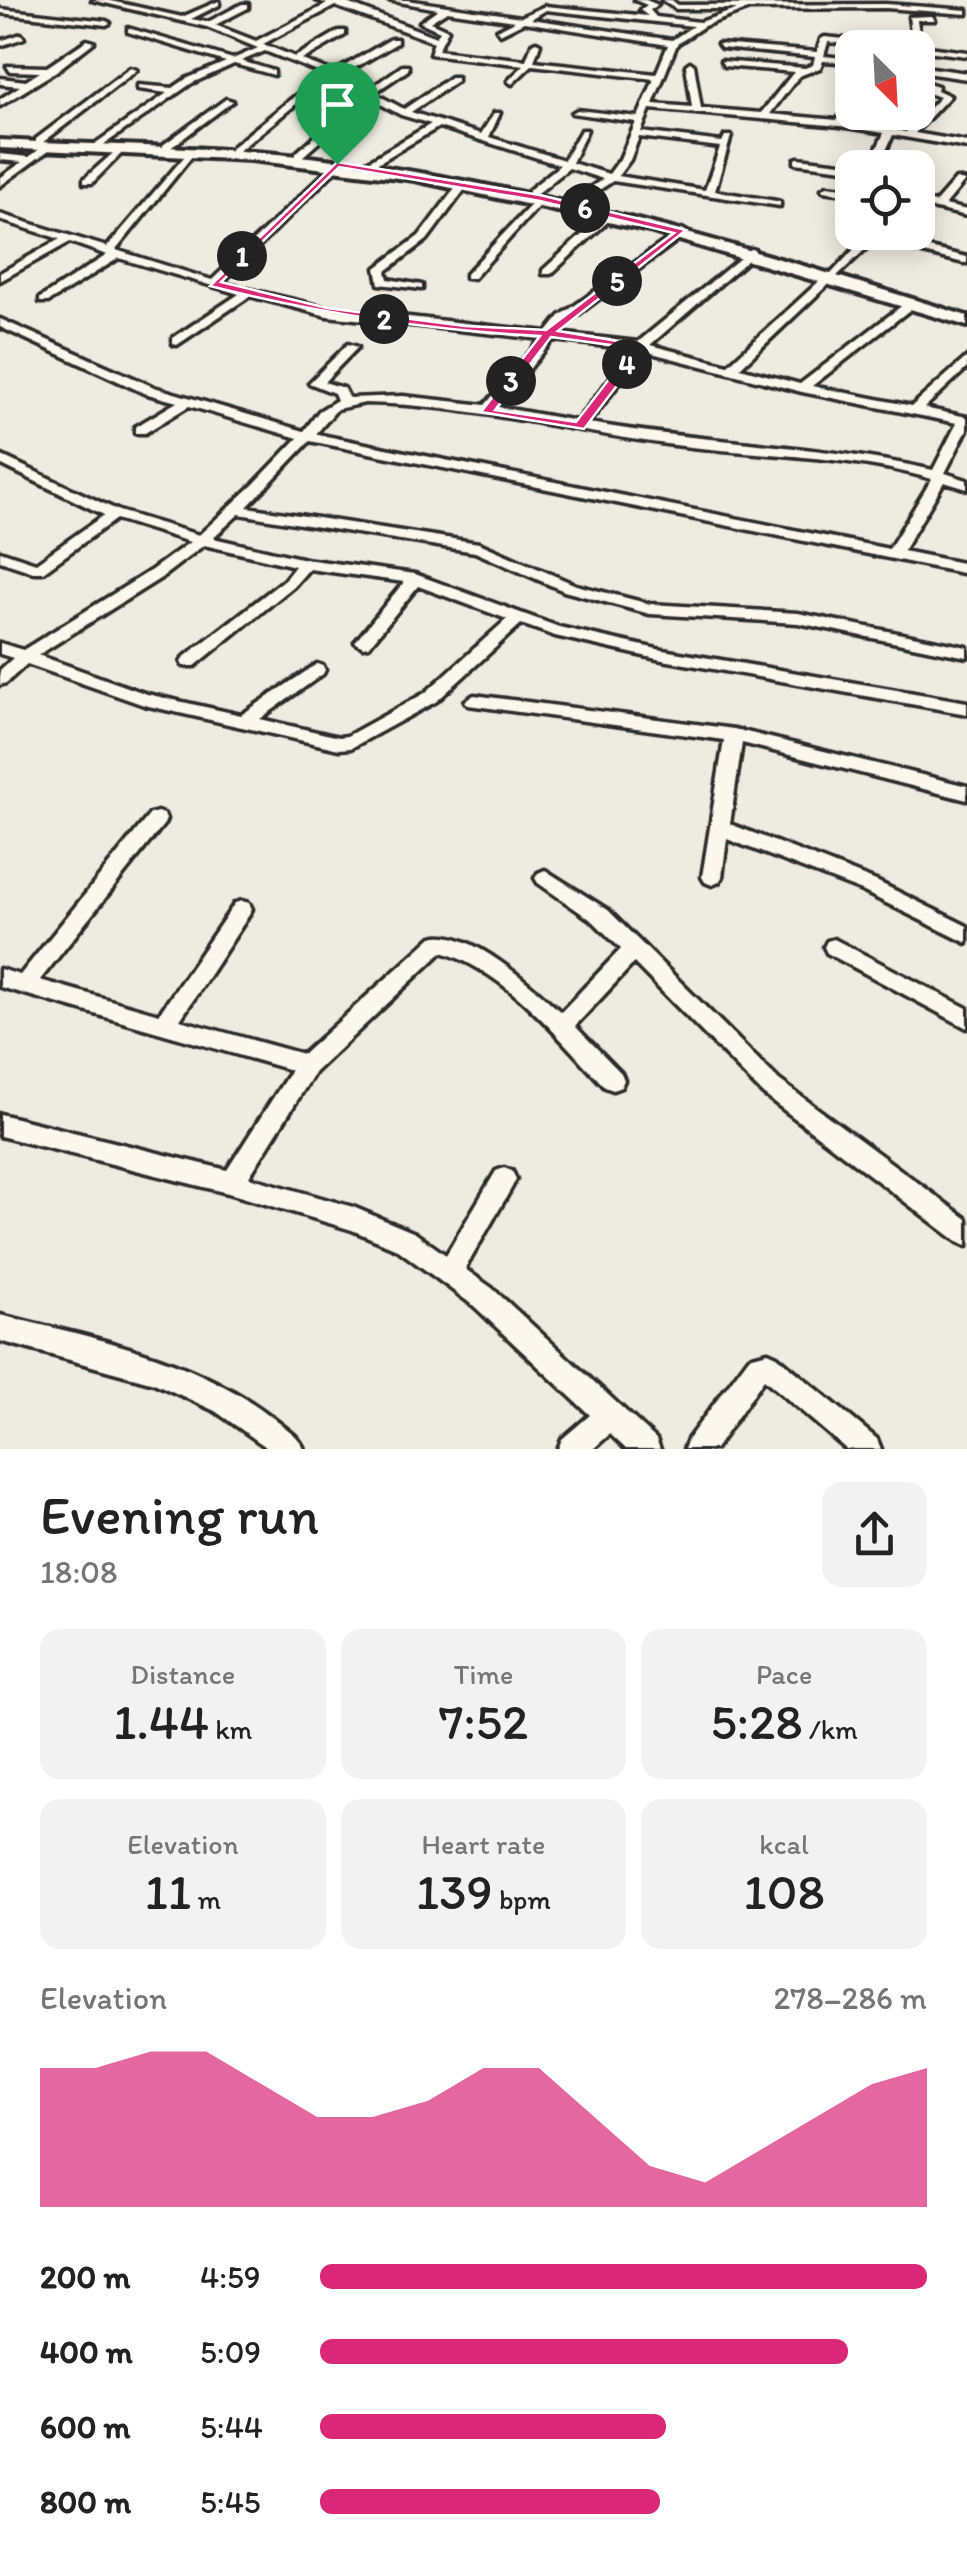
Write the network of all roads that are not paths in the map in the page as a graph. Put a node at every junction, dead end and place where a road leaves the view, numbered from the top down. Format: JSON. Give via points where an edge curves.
{"nodes":[{"id":1,"x":96,"y":0,"type":"edge"},
{"id":2,"x":320,"y":0,"type":"edge"},
{"id":3,"x":392,"y":0,"type":"edge"},
{"id":4,"x":639,"y":0,"type":"edge"},
{"id":5,"x":666,"y":0,"type":"edge"},
{"id":6,"x":480,"y":1,"type":"edge"},
{"id":7,"x":336,"y":2,"type":"edge"},
{"id":8,"x":124,"y":3,"type":"edge"},
{"id":9,"x":216,"y":3,"type":"dead end"},
{"id":10,"x":857,"y":3,"type":"edge"},
{"id":11,"x":557,"y":4,"type":"edge"},
{"id":12,"x":703,"y":4,"type":"edge"},
{"id":13,"x":809,"y":4,"type":"edge"},
{"id":14,"x":915,"y":4,"type":"edge"},
{"id":15,"x":245,"y":6,"type":"dead end"},
{"id":16,"x":444,"y":9,"type":"junction"},
{"id":17,"x":745,"y":9,"type":"junction"},
{"id":18,"x":0,"y":11,"type":"edge"},
{"id":19,"x":474,"y":12,"type":"junction"},
{"id":20,"x":967,"y":12,"type":"edge"},
{"id":21,"x":653,"y":16,"type":"junction"},
{"id":22,"x":184,"y":19,"type":"junction"},
{"id":23,"x":528,"y":19,"type":"junction"},
{"id":24,"x":274,"y":22,"type":"dead end"},
{"id":25,"x":967,"y":22,"type":"edge"},
{"id":26,"x":106,"y":23,"type":"dead end"},
{"id":27,"x":208,"y":24,"type":"junction"},
{"id":28,"x":701,"y":24,"type":"junction"},
{"id":29,"x":635,"y":26,"type":"dead end"},
{"id":30,"x":290,"y":29,"type":"junction"},
{"id":31,"x":131,"y":30,"type":"dead end"},
{"id":32,"x":914,"y":30,"type":"edge"},
{"id":33,"x":500,"y":32,"type":"dead end"},
{"id":34,"x":342,"y":33,"type":"dead end"},
{"id":35,"x":687,"y":34,"type":"junction"},
{"id":36,"x":21,"y":36,"type":"dead end"},
{"id":37,"x":478,"y":39,"type":"dead end"},
{"id":38,"x":394,"y":40,"type":"dead end"},
{"id":39,"x":437,"y":40,"type":"junction"},
{"id":40,"x":835,"y":40,"type":"edge"},
{"id":41,"x":90,"y":42,"type":"dead end"},
{"id":42,"x":673,"y":43,"type":"junction"},
{"id":43,"x":0,"y":44,"type":"edge"},
{"id":44,"x":536,"y":44,"type":"dead end"},
{"id":45,"x":260,"y":46,"type":"junction"},
{"id":46,"x":720,"y":46,"type":"dead end"},
{"id":47,"x":935,"y":50,"type":"edge"},
{"id":48,"x":967,"y":54,"type":"edge"},
{"id":49,"x":470,"y":57,"type":"junction"},
{"id":50,"x":820,"y":57,"type":"junction"},
{"id":51,"x":835,"y":59,"type":"edge"},
{"id":52,"x":296,"y":60,"type":"junction"},
{"id":53,"x":228,"y":61,"type":"junction"},
{"id":54,"x":724,"y":63,"type":"dead end"},
{"id":55,"x":528,"y":64,"type":"junction"},
{"id":56,"x":690,"y":65,"type":"dead end"},
{"id":57,"x":10,"y":68,"type":"dead end"},
{"id":58,"x":405,"y":68,"type":"dead end"},
{"id":59,"x":52,"y":70,"type":"junction"},
{"id":60,"x":133,"y":70,"type":"dead end"},
{"id":61,"x":805,"y":70,"type":"junction"},
{"id":62,"x":935,"y":71,"type":"edge"},
{"id":63,"x":271,"y":73,"type":"dead end"},
{"id":64,"x":333,"y":75,"type":"junction"},
{"id":65,"x":967,"y":76,"type":"edge"},
{"id":66,"x":660,"y":77,"type":"junction"},
{"id":67,"x":454,"y":79,"type":"dead end"},
{"id":68,"x":0,"y":80,"type":"edge"},
{"id":69,"x":512,"y":81,"type":"dead end"},
{"id":70,"x":29,"y":84,"type":"junction"},
{"id":71,"x":142,"y":87,"type":"dead end"},
{"id":72,"x":176,"y":90,"type":"junction"},
{"id":73,"x":935,"y":93,"type":"edge"},
{"id":74,"x":366,"y":95,"type":"junction"},
{"id":75,"x":229,"y":101,"type":"dead end"},
{"id":76,"x":0,"y":103,"type":"edge"},
{"id":77,"x":648,"y":106,"type":"junction"},
{"id":78,"x":935,"y":108,"type":"edge"},
{"id":79,"x":696,"y":110,"type":"junction"},
{"id":80,"x":348,"y":112,"type":"dead end"},
{"id":81,"x":404,"y":112,"type":"junction"},
{"id":82,"x":577,"y":113,"type":"dead end"},
{"id":83,"x":765,"y":114,"type":"junction"},
{"id":84,"x":497,"y":115,"type":"dead end"},
{"id":85,"x":642,"y":120,"type":"junction"},
{"id":86,"x":835,"y":121,"type":"edge"},
{"id":87,"x":436,"y":125,"type":"junction"},
{"id":88,"x":890,"y":130,"type":"joint"},
{"id":89,"x":914,"y":130,"type":"edge"},
{"id":90,"x":584,"y":132,"type":"dead end"},
{"id":91,"x":636,"y":134,"type":"junction"},
{"id":92,"x":910,"y":134,"type":"junction"},
{"id":93,"x":482,"y":139,"type":"junction"},
{"id":94,"x":0,"y":142,"type":"edge"},
{"id":95,"x":43,"y":144,"type":"junction"},
{"id":96,"x":99,"y":145,"type":"junction"},
{"id":97,"x":967,"y":145,"type":"edge"},
{"id":98,"x":166,"y":147,"type":"junction"},
{"id":99,"x":120,"y":150,"type":"junction"},
{"id":100,"x":234,"y":150,"type":"junction"},
{"id":101,"x":881,"y":150,"type":"edge"},
{"id":102,"x":190,"y":153,"type":"junction"},
{"id":103,"x":299,"y":156,"type":"junction"},
{"id":104,"x":0,"y":157,"type":"edge"},
{"id":105,"x":31,"y":160,"type":"junction"},
{"id":106,"x":798,"y":161,"type":"dead end"},
{"id":107,"x":337,"y":164,"type":"junction"},
{"id":108,"x":368,"y":165,"type":"junction"},
{"id":109,"x":835,"y":165,"type":"edge"},
{"id":110,"x":566,"y":166,"type":"junction"},
{"id":111,"x":611,"y":178,"type":"junction"},
{"id":112,"x":88,"y":180,"type":"dead end"},
{"id":113,"x":960,"y":181,"type":"dead end"},
{"id":114,"x":0,"y":183,"type":"edge"},
{"id":115,"x":464,"y":185,"type":"junction"},
{"id":116,"x":828,"y":189,"type":"dead end"},
{"id":117,"x":835,"y":190,"type":"edge"},
{"id":118,"x":708,"y":194,"type":"junction"},
{"id":119,"x":536,"y":195,"type":"junction"},
{"id":120,"x":579,"y":200,"type":"junction"},
{"id":121,"x":776,"y":204,"type":"dead end"},
{"id":122,"x":935,"y":205,"type":"edge"},
{"id":123,"x":938,"y":206,"type":"junction"},
{"id":124,"x":967,"y":213,"type":"edge"},
{"id":125,"x":611,"y":214,"type":"junction"},
{"id":126,"x":0,"y":217,"type":"edge"},
{"id":127,"x":682,"y":232,"type":"junction"},
{"id":128,"x":68,"y":239,"type":"junction"},
{"id":129,"x":859,"y":250,"type":"edge"},
{"id":130,"x":928,"y":250,"type":"edge"},
{"id":131,"x":750,"y":252,"type":"junction"},
{"id":132,"x":112,"y":253,"type":"junction"},
{"id":133,"x":964,"y":260,"type":"dead end"},
{"id":134,"x":547,"y":272,"type":"dead end"},
{"id":135,"x":833,"y":275,"type":"junction"},
{"id":136,"x":470,"y":276,"type":"dead end"},
{"id":137,"x":0,"y":278,"type":"edge"},
{"id":138,"x":214,"y":284,"type":"junction"},
{"id":139,"x":418,"y":288,"type":"dead end"},
{"id":140,"x":247,"y":293,"type":"junction"},
{"id":141,"x":44,"y":300,"type":"dead end"},
{"id":142,"x":912,"y":303,"type":"junction"},
{"id":143,"x":967,"y":318,"type":"edge"},
{"id":144,"x":0,"y":324,"type":"edge"},
{"id":145,"x":548,"y":333,"type":"junction"},
{"id":146,"x":177,"y":341,"type":"dead end"},
{"id":147,"x":641,"y":346,"type":"junction"},
{"id":148,"x":352,"y":347,"type":"dead end"},
{"id":149,"x":967,"y":361,"type":"edge"},
{"id":150,"x":730,"y":370,"type":"junction"},
{"id":151,"x":802,"y":388,"type":"junction"},
{"id":152,"x":186,"y":402,"type":"junction"},
{"id":153,"x":344,"y":402,"type":"junction"},
{"id":154,"x":916,"y":410,"type":"junction"},
{"id":155,"x":487,"y":412,"type":"junction"},
{"id":156,"x":966,"y":421,"type":"edge"},
{"id":157,"x":579,"y":426,"type":"junction"},
{"id":158,"x":140,"y":430,"type":"dead end"},
{"id":159,"x":307,"y":436,"type":"junction"},
{"id":160,"x":0,"y":460,"type":"edge"},
{"id":161,"x":939,"y":475,"type":"junction"},
{"id":162,"x":967,"y":484,"type":"edge"},
{"id":163,"x":235,"y":509,"type":"junction"},
{"id":164,"x":114,"y":514,"type":"junction"},
{"id":165,"x":201,"y":540,"type":"junction"},
{"id":166,"x":0,"y":556,"type":"edge"},
{"id":167,"x":893,"y":556,"type":"junction"},
{"id":168,"x":304,"y":564,"type":"junction"},
{"id":169,"x":967,"y":569,"type":"edge"},
{"id":170,"x":416,"y":580,"type":"junction"},
{"id":171,"x":518,"y":619,"type":"junction"},
{"id":172,"x":363,"y":642,"type":"dead end"},
{"id":173,"x":0,"y":648,"type":"edge"},
{"id":174,"x":967,"y":652,"type":"edge"},
{"id":175,"x":25,"y":654,"type":"junction"},
{"id":176,"x":188,"y":662,"type":"dead end"},
{"id":177,"x":317,"y":670,"type":"dead end"},
{"id":178,"x":0,"y":679,"type":"edge"},
{"id":179,"x":474,"y":701,"type":"dead end"},
{"id":180,"x":967,"y":708,"type":"edge"},
{"id":181,"x":242,"y":723,"type":"junction"},
{"id":182,"x":734,"y":735,"type":"junction"},
{"id":183,"x":967,"y":793,"type":"edge"},
{"id":184,"x":157,"y":820,"type":"dead end"},
{"id":185,"x":719,"y":828,"type":"junction"},
{"id":186,"x":712,"y":877,"type":"dead end"},
{"id":187,"x":545,"y":878,"type":"dead end"},
{"id":188,"x":242,"y":910,"type":"dead end"},
{"id":189,"x":967,"y":935,"type":"edge"},
{"id":190,"x":834,"y":946,"type":"dead end"},
{"id":191,"x":633,"y":950,"type":"junction"},
{"id":192,"x":0,"y":978,"type":"edge"},
{"id":193,"x":25,"y":984,"type":"junction"},
{"id":194,"x":967,"y":1018,"type":"edge"},
{"id":195,"x":166,"y":1022,"type":"junction"},
{"id":196,"x":562,"y":1025,"type":"junction"},
{"id":197,"x":307,"y":1064,"type":"junction"},
{"id":198,"x":612,"y":1080,"type":"dead end"},
{"id":199,"x":0,"y":1126,"type":"edge"},
{"id":200,"x":504,"y":1179,"type":"dead end"},
{"id":201,"x":232,"y":1183,"type":"junction"},
{"id":202,"x":967,"y":1234,"type":"edge"},
{"id":203,"x":450,"y":1270,"type":"junction"},
{"id":204,"x":0,"y":1328,"type":"edge"},
{"id":205,"x":608,"y":1417,"type":"junction"},
{"id":206,"x":290,"y":1449,"type":"edge"},
{"id":207,"x":572,"y":1449,"type":"edge"},
{"id":208,"x":646,"y":1449,"type":"edge"},
{"id":209,"x":698,"y":1449,"type":"edge"},
{"id":210,"x":867,"y":1449,"type":"edge"}],
"edges":[{"from":1,"to":8,"type":"street"},
{"from":2,"to":7,"type":"street"},
{"from":3,"to":16,"type":"street"},
{"from":4,"to":21,"type":"street","via":[[654,5],[644,10]]},
{"from":5,"to":12,"type":"street","via":[[670,6]]},
{"from":6,"to":19,"type":"street"},
{"from":7,"to":30,"type":"street"},
{"from":7,"to":39,"type":"street"},
{"from":8,"to":22,"type":"street"},
{"from":9,"to":22,"type":"street"},
{"from":10,"to":13,"type":"street"},
{"from":10,"to":14,"type":"street"},
{"from":11,"to":21,"type":"street"},
{"from":11,"to":23,"type":"street"},
{"from":12,"to":17,"type":"street"},
{"from":13,"to":17,"type":"street"},
{"from":14,"to":20,"type":"street"},
{"from":15,"to":27,"type":"street"},
{"from":16,"to":19,"type":"street"},
{"from":16,"to":39,"type":"street","via":[[424,22],[444,30]]},
{"from":17,"to":28,"type":"street"},
{"from":18,"to":26,"type":"street"},
{"from":19,"to":23,"type":"street"},
{"from":21,"to":28,"type":"street"},
{"from":22,"to":27,"type":"street"},
{"from":23,"to":33,"type":"street"},
{"from":23,"to":42,"type":"street"},
{"from":24,"to":30,"type":"street"},
{"from":25,"to":32,"type":"street","via":[[913,17]]},
{"from":27,"to":45,"type":"street"},
{"from":28,"to":35,"type":"street"},
{"from":29,"to":35,"type":"street"},
{"from":30,"to":45,"type":"street"},
{"from":31,"to":53,"type":"street"},
{"from":34,"to":52,"type":"street"},
{"from":35,"to":42,"type":"street"},
{"from":36,"to":43,"type":"street"},
{"from":37,"to":49,"type":"street"},
{"from":38,"to":64,"type":"street"},
{"from":39,"to":49,"type":"street","via":[[433,52]]},
{"from":40,"to":50,"type":"street","via":[[827,39]]},
{"from":41,"to":59,"type":"street"},
{"from":42,"to":66,"type":"street"},
{"from":44,"to":55,"type":"street"},
{"from":45,"to":52,"type":"street"},
{"from":45,"to":53,"type":"street"},
{"from":46,"to":50,"type":"street"},
{"from":47,"to":48,"type":"street"},
{"from":49,"to":55,"type":"street"},
{"from":50,"to":51,"type":"street"},
{"from":50,"to":61,"type":"street"},
{"from":52,"to":64,"type":"street"},
{"from":53,"to":63,"type":"street"},
{"from":53,"to":72,"type":"street"},
{"from":54,"to":61,"type":"street"},
{"from":55,"to":66,"type":"street"},
{"from":55,"to":69,"type":"street"},
{"from":56,"to":79,"type":"street"},
{"from":57,"to":59,"type":"street"},
{"from":58,"to":74,"type":"street"},
{"from":59,"to":70,"type":"street"},
{"from":60,"to":95,"type":"street"},
{"from":61,"to":83,"type":"street"},
{"from":62,"to":65,"type":"street"},
{"from":64,"to":74,"type":"street"},
{"from":64,"to":100,"type":"street"},
{"from":66,"to":77,"type":"street"},
{"from":67,"to":81,"type":"street"},
{"from":68,"to":70,"type":"street"},
{"from":70,"to":76,"type":"street"},
{"from":71,"to":72,"type":"street"},
{"from":72,"to":96,"type":"street"},
{"from":73,"to":78,"type":"street","via":[[946,96]]},
{"from":74,"to":81,"type":"street"},
{"from":75,"to":98,"type":"street"},
{"from":77,"to":79,"type":"street"},
{"from":77,"to":85,"type":"street"},
{"from":79,"to":83,"type":"street"},
{"from":80,"to":103,"type":"street"},
{"from":81,"to":87,"type":"street"},
{"from":82,"to":85,"type":"street"},
{"from":83,"to":86,"type":"street"},
{"from":84,"to":93,"type":"street"},
{"from":85,"to":91,"type":"street"},
{"from":87,"to":93,"type":"street"},
{"from":87,"to":108,"type":"street"},
{"from":88,"to":92,"type":"street"},
{"from":88,"to":101,"type":"street"},
{"from":89,"to":92,"type":"street"},
{"from":90,"to":110,"type":"street"},
{"from":91,"to":111,"type":"street"},
{"from":91,"to":118,"type":"street","via":[[726,141]]},
{"from":92,"to":97,"type":"street"},
{"from":93,"to":110,"type":"street"},
{"from":94,"to":95,"type":"main road"},
{"from":95,"to":96,"type":"main road"},
{"from":95,"to":99,"type":"main road"},
{"from":95,"to":105,"type":"street"},
{"from":96,"to":98,"type":"main road"},
{"from":98,"to":100,"type":"main road"},
{"from":99,"to":102,"type":"main road"},
{"from":99,"to":112,"type":"street"},
{"from":100,"to":103,"type":"main road"},
{"from":102,"to":107,"type":"main road"},
{"from":102,"to":132,"type":"street"},
{"from":103,"to":108,"type":"main road"},
{"from":104,"to":105,"type":"street"},
{"from":105,"to":114,"type":"street"},
{"from":106,"to":109,"type":"street"},
{"from":107,"to":115,"type":"main road"},
{"from":107,"to":138,"type":"street"},
{"from":108,"to":119,"type":"main road"},
{"from":110,"to":111,"type":"street"},
{"from":110,"to":119,"type":"street"},
{"from":111,"to":118,"type":"street"},
{"from":111,"to":120,"type":"street"},
{"from":113,"to":123,"type":"street"},
{"from":115,"to":119,"type":"main road"},
{"from":115,"to":139,"type":"street","via":[[422,238],[380,270],[384,282]]},
{"from":116,"to":117,"type":"street"},
{"from":118,"to":121,"type":"street"},
{"from":119,"to":120,"type":"main road"},
{"from":119,"to":125,"type":"main road"},
{"from":119,"to":136,"type":"street"},
{"from":120,"to":135,"type":"main road"},
{"from":122,"to":123,"type":"street"},
{"from":123,"to":124,"type":"street"},
{"from":125,"to":127,"type":"main road"},
{"from":125,"to":134,"type":"street"},
{"from":126,"to":128,"type":"street"},
{"from":127,"to":131,"type":"main road"},
{"from":127,"to":145,"type":"street"},
{"from":128,"to":132,"type":"street"},
{"from":128,"to":137,"type":"street"},
{"from":129,"to":135,"type":"street"},
{"from":130,"to":133,"type":"street"},
{"from":131,"to":135,"type":"main road"},
{"from":131,"to":147,"type":"street"},
{"from":132,"to":138,"type":"street"},
{"from":132,"to":141,"type":"street"},
{"from":135,"to":142,"type":"main road"},
{"from":135,"to":143,"type":"main road"},
{"from":135,"to":150,"type":"street"},
{"from":138,"to":140,"type":"street"},
{"from":140,"to":145,"type":"street","via":[[327,312]]},
{"from":140,"to":146,"type":"street"},
{"from":142,"to":143,"type":"main road"},
{"from":142,"to":151,"type":"street"},
{"from":144,"to":152,"type":"street"},
{"from":145,"to":147,"type":"street"},
{"from":145,"to":155,"type":"street"},
{"from":147,"to":150,"type":"street"},
{"from":147,"to":157,"type":"street"},
{"from":148,"to":153,"type":"street","via":[[314,382],[334,388]]},
{"from":149,"to":154,"type":"street"},
{"from":150,"to":151,"type":"street"},
{"from":151,"to":154,"type":"street"},
{"from":152,"to":158,"type":"street"},
{"from":152,"to":159,"type":"street"},
{"from":153,"to":155,"type":"street"},
{"from":153,"to":159,"type":"street","via":[[325,411]]},
{"from":154,"to":156,"type":"street"},
{"from":155,"to":157,"type":"street"},
{"from":156,"to":161,"type":"street"},
{"from":157,"to":161,"type":"street"},
{"from":159,"to":163,"type":"street"},
{"from":159,"to":167,"type":"street"},
{"from":160,"to":164,"type":"street"},
{"from":161,"to":162,"type":"street"},
{"from":161,"to":167,"type":"street"},
{"from":163,"to":165,"type":"street"},
{"from":163,"to":174,"type":"street","via":[[479,548],[570,588],[650,609],[798,618]]},
{"from":164,"to":165,"type":"street"},
{"from":164,"to":166,"type":"street","via":[[38,570]]},
{"from":165,"to":168,"type":"street"},
{"from":165,"to":175,"type":"street"},
{"from":167,"to":169,"type":"street"},
{"from":168,"to":170,"type":"street"},
{"from":168,"to":176,"type":"street"},
{"from":170,"to":171,"type":"street"},
{"from":170,"to":172,"type":"street"},
{"from":171,"to":180,"type":"street","via":[[658,654]]},
{"from":171,"to":181,"type":"street","via":[[430,697],[351,742]]},
{"from":173,"to":175,"type":"street"},
{"from":175,"to":178,"type":"street"},
{"from":175,"to":181,"type":"street","via":[[144,699]]},
{"from":177,"to":181,"type":"street"},
{"from":179,"to":182,"type":"street"},
{"from":182,"to":183,"type":"street"},
{"from":182,"to":185,"type":"street"},
{"from":184,"to":193,"type":"street"},
{"from":185,"to":186,"type":"street"},
{"from":185,"to":189,"type":"street","via":[[869,886]]},
{"from":187,"to":191,"type":"street","via":[[601,916]]},
{"from":188,"to":195,"type":"street"},
{"from":190,"to":194,"type":"street"},
{"from":191,"to":196,"type":"street"},
{"from":191,"to":202,"type":"street","via":[[772,1087]]},
{"from":192,"to":193,"type":"street"},
{"from":193,"to":195,"type":"street"},
{"from":195,"to":197,"type":"street"},
{"from":196,"to":197,"type":"street","via":[[458,946],[439,943]]},
{"from":196,"to":198,"type":"street"},
{"from":197,"to":201,"type":"street"},
{"from":199,"to":201,"type":"street"},
{"from":200,"to":203,"type":"street"},
{"from":201,"to":203,"type":"street","via":[[406,1240]]},
{"from":203,"to":205,"type":"street"},
{"from":204,"to":206,"type":"street","via":[[164,1371],[237,1404]]},
{"from":205,"to":207,"type":"street"},
{"from":205,"to":208,"type":"street"},
{"from":209,"to":210,"type":"street","via":[[758,1366],[768,1366]]}]}
